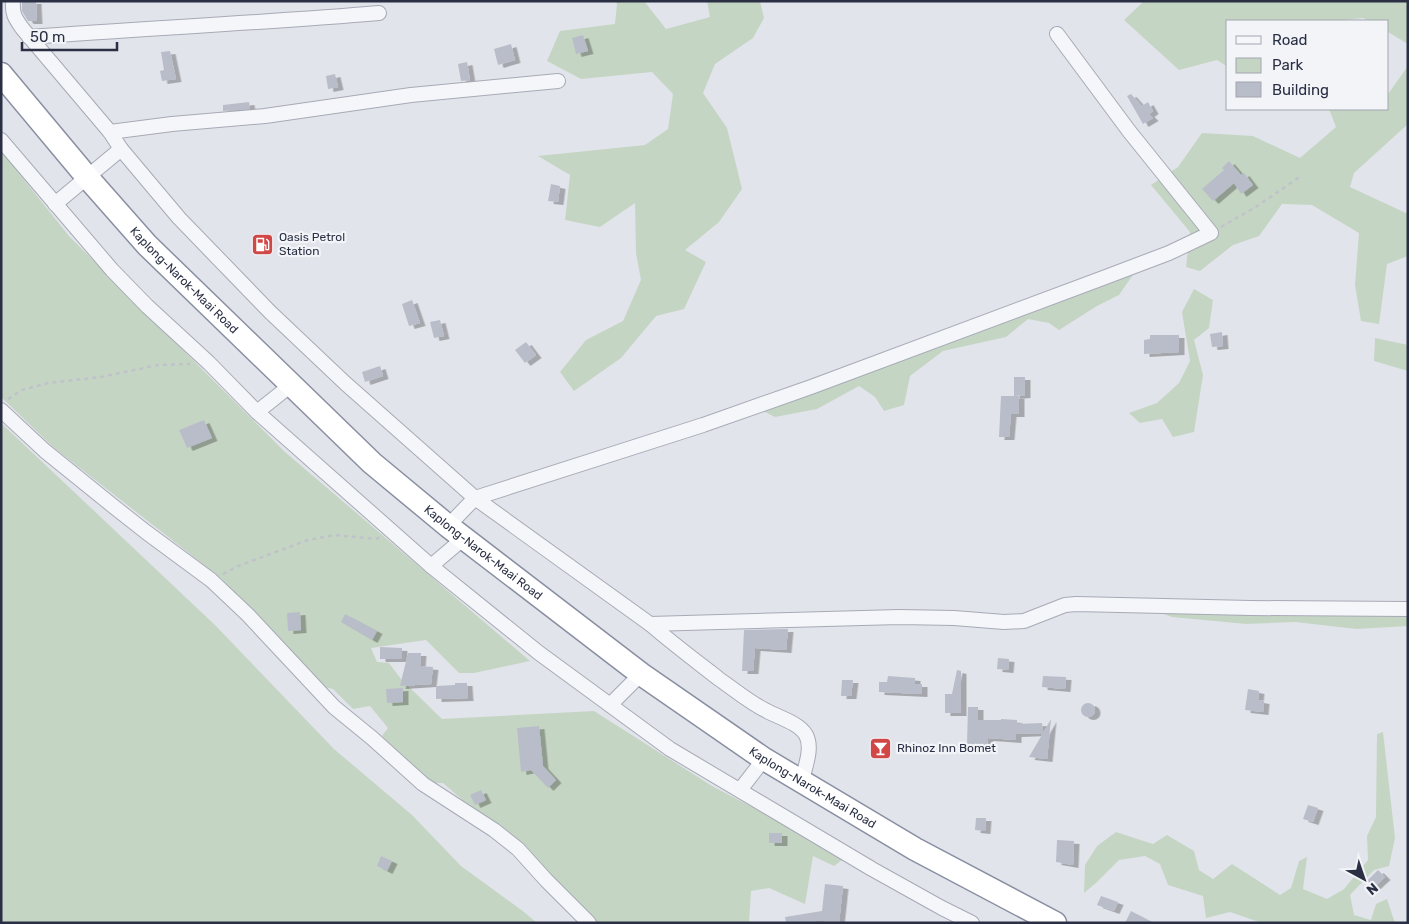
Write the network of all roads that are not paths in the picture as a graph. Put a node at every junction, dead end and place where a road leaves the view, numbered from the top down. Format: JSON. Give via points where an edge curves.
{"nodes":[{"id":1,"x":13,"y":1,"type":"edge"},
{"id":2,"x":379,"y":13,"type":"dead end"},
{"id":3,"x":1057,"y":34,"type":"dead end"},
{"id":4,"x":29,"y":37,"type":"junction"},
{"id":5,"x":1,"y":74,"type":"edge"},
{"id":6,"x":558,"y":81,"type":"dead end"},
{"id":7,"x":110,"y":132,"type":"junction"},
{"id":8,"x":1,"y":140,"type":"edge"},
{"id":9,"x":121,"y":149,"type":"junction"},
{"id":10,"x":87,"y":177,"type":"junction"},
{"id":11,"x":55,"y":204,"type":"junction"},
{"id":12,"x":291,"y":385,"type":"junction"},
{"id":13,"x":1,"y":410,"type":"edge"},
{"id":14,"x":257,"y":412,"type":"junction"},
{"id":15,"x":475,"y":498,"type":"junction"},
{"id":16,"x":456,"y":532,"type":"junction"},
{"id":17,"x":431,"y":566,"type":"junction"},
{"id":18,"x":1408,"y":608,"type":"edge"},
{"id":19,"x":650,"y":624,"type":"junction"},
{"id":20,"x":641,"y":674,"type":"junction"},
{"id":21,"x":610,"y":704,"type":"junction"},
{"id":22,"x":764,"y":759,"type":"junction"},
{"id":23,"x":802,"y":780,"type":"junction"},
{"id":24,"x":740,"y":790,"type":"junction"},
{"id":25,"x":589,"y":923,"type":"edge"},
{"id":26,"x":972,"y":923,"type":"edge"},
{"id":27,"x":1054,"y":923,"type":"edge"}],
"edges":[{"from":1,"to":4,"type":"street","via":[[15,18]]},
{"from":2,"to":4,"type":"street"},
{"from":3,"to":15,"type":"street","via":[[1211,233],[1169,253],[802,390]]},
{"from":4,"to":7,"type":"street"},
{"from":5,"to":10,"type":"highway","name":"Kaplong-Narok-Maai Road"},
{"from":6,"to":7,"type":"street","via":[[411,95],[265,116]]},
{"from":7,"to":9,"type":"street"},
{"from":8,"to":11,"type":"street"},
{"from":9,"to":10,"type":"street"},
{"from":9,"to":15,"type":"street","via":[[178,218],[270,312]]},
{"from":10,"to":11,"type":"street"},
{"from":10,"to":12,"type":"highway","name":"Kaplong-Narok-Maai Road","via":[[147,245]]},
{"from":11,"to":14,"type":"street","via":[[112,270]]},
{"from":12,"to":14,"type":"street"},
{"from":12,"to":16,"type":"highway","name":"Kaplong-Narok-Maai Road","via":[[372,463]]},
{"from":13,"to":25,"type":"street","via":[[98,494],[211,580],[334,707],[423,784],[518,849]]},
{"from":14,"to":17,"type":"street"},
{"from":15,"to":16,"type":"street"},
{"from":15,"to":19,"type":"street"},
{"from":16,"to":17,"type":"street"},
{"from":16,"to":20,"type":"highway","name":"Kaplong-Narok-Maai Road"},
{"from":17,"to":21,"type":"street","via":[[539,653]]},
{"from":18,"to":19,"type":"street","via":[[1076,604],[1024,621],[1004,622],[898,617]]},
{"from":19,"to":23,"type":"street","via":[[733,689],[803,730],[808,750]]},
{"from":20,"to":21,"type":"street"},
{"from":20,"to":22,"type":"highway","name":"Kaplong-Narok-Maai Road"},
{"from":21,"to":24,"type":"street","via":[[670,749]]},
{"from":22,"to":23,"type":"highway","name":"Kaplong-Narok-Maai Road"},
{"from":22,"to":24,"type":"street"},
{"from":23,"to":27,"type":"highway","name":"Kaplong-Narok-Maai Road","via":[[915,849]]},
{"from":24,"to":26,"type":"street","via":[[872,869]]}]}
